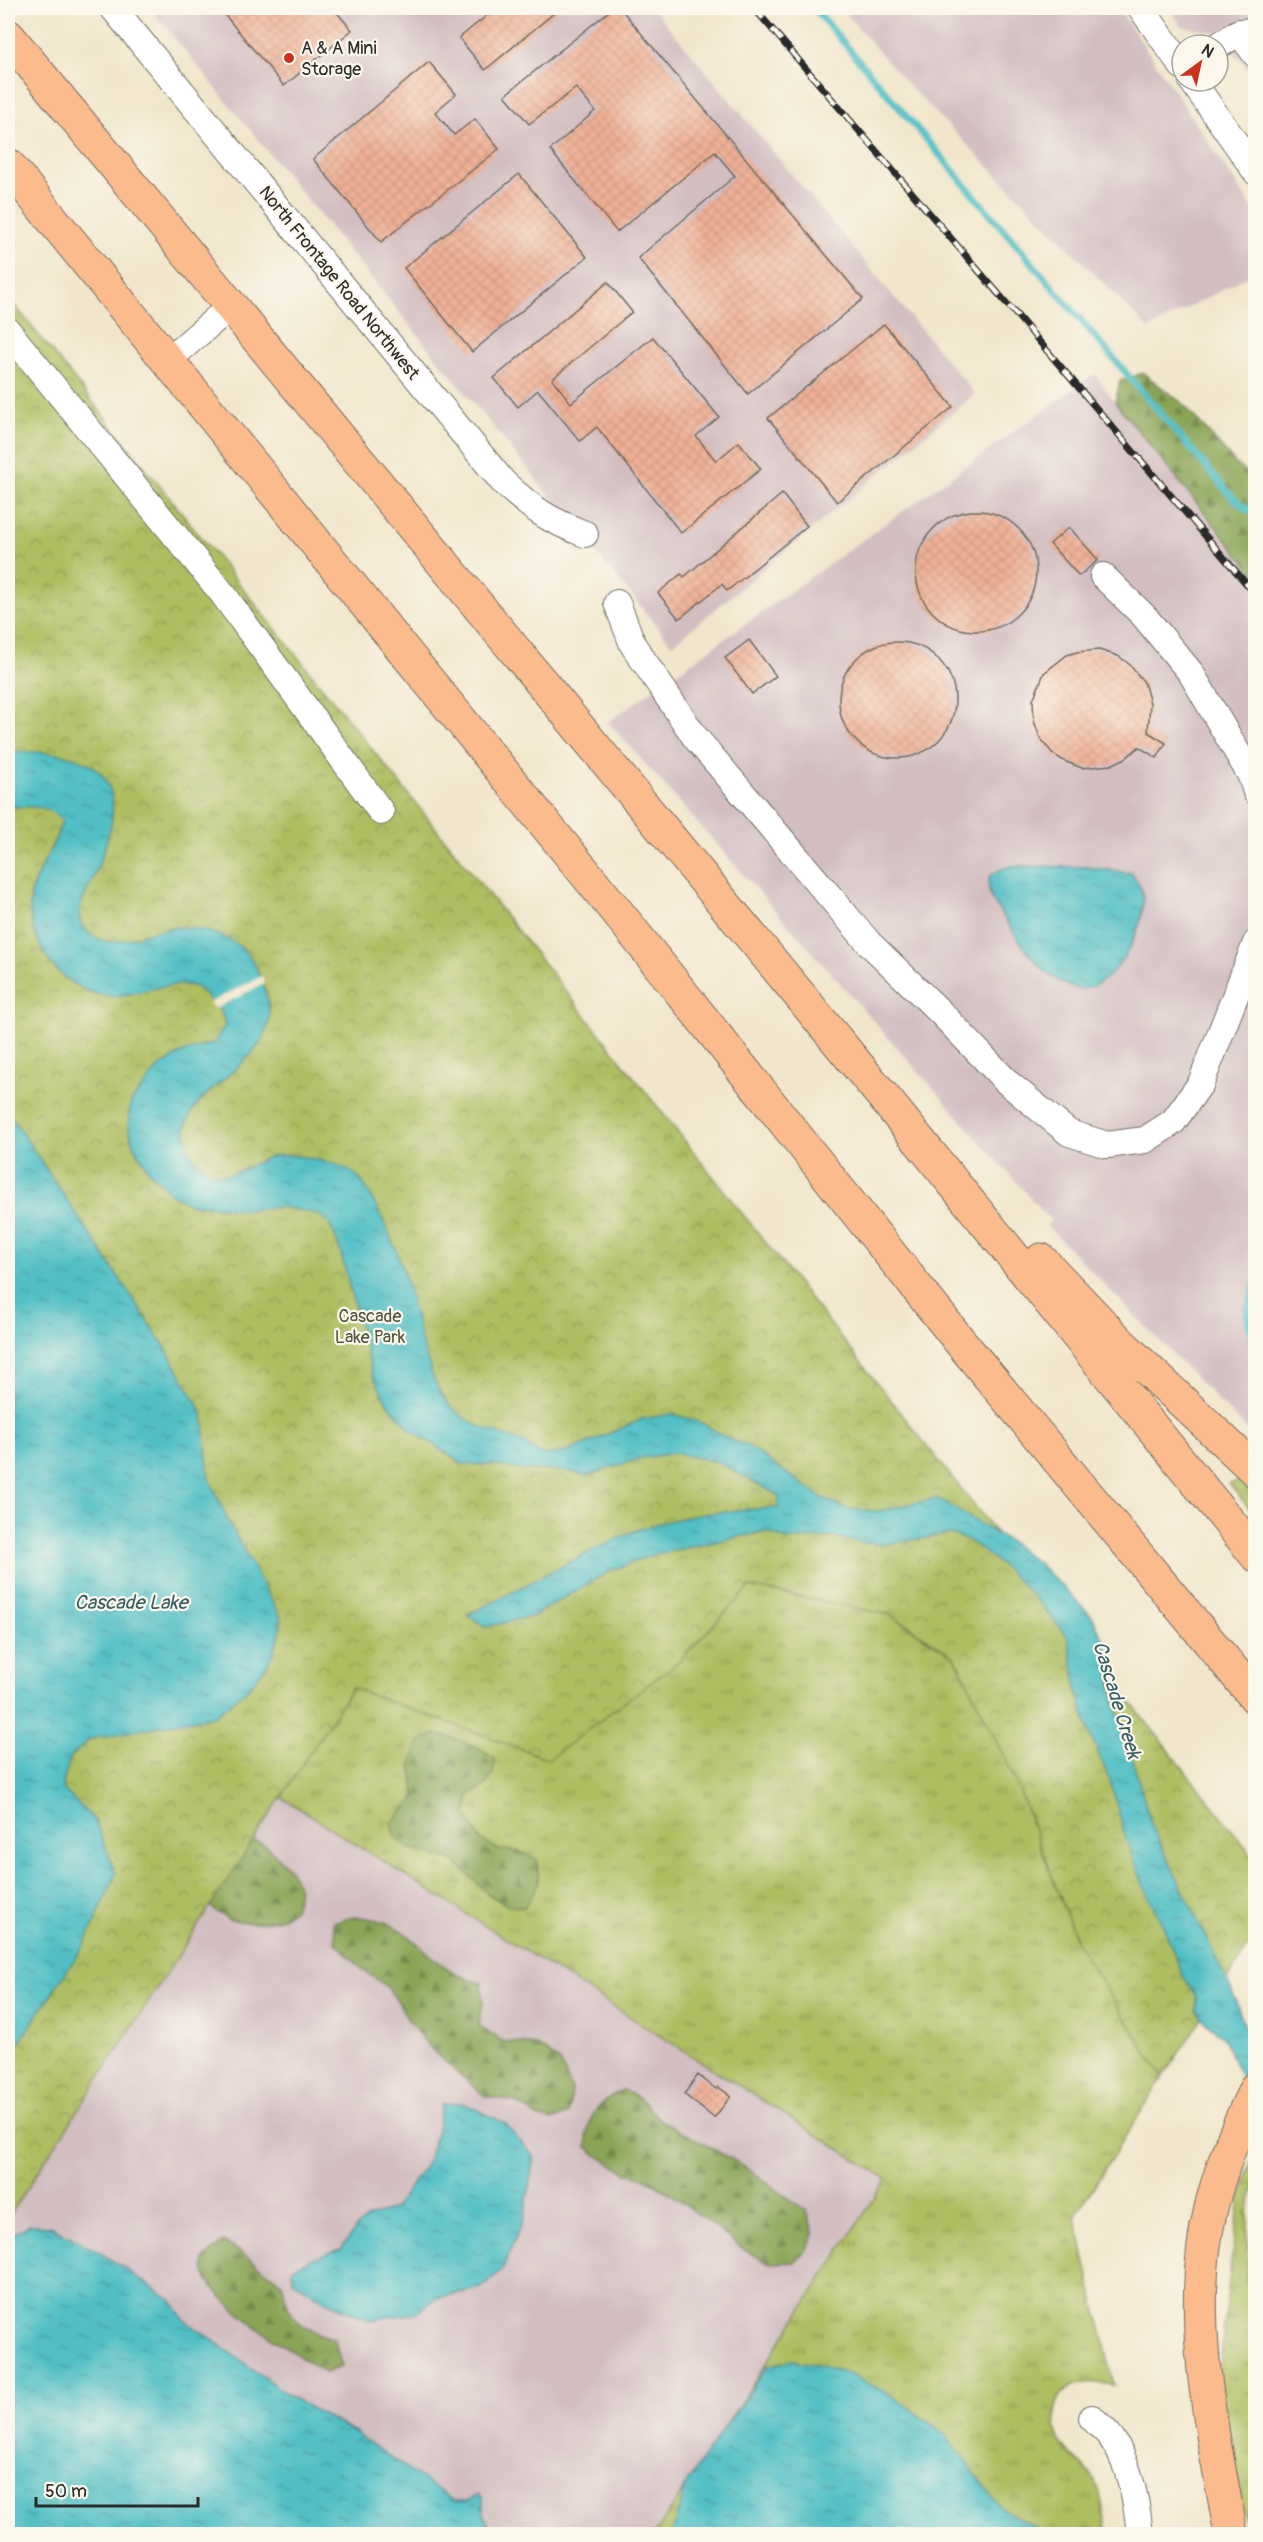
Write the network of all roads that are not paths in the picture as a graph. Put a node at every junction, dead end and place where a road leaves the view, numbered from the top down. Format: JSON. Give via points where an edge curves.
{"nodes":[{"id":1,"x":113,"y":8,"type":"edge"},
{"id":2,"x":1141,"y":8,"type":"edge"},
{"id":3,"x":1247,"y":31,"type":"edge"},
{"id":4,"x":8,"y":36,"type":"edge"},
{"id":5,"x":1230,"y":40,"type":"edge"},
{"id":6,"x":1170,"y":49,"type":"edge"},
{"id":7,"x":1256,"y":55,"type":"edge"},
{"id":8,"x":1200,"y":93,"type":"edge"},
{"id":9,"x":8,"y":165,"type":"edge"},
{"id":10,"x":1256,"y":172,"type":"edge"},
{"id":11,"x":231,"y":306,"type":"junction"},
{"id":12,"x":8,"y":331,"type":"edge"},
{"id":13,"x":167,"y":361,"type":"junction"},
{"id":14,"x":585,"y":534,"type":"dead end"},
{"id":15,"x":1102,"y":576,"type":"dead end"},
{"id":16,"x":617,"y":603,"type":"dead end"},
{"id":17,"x":1256,"y":792,"type":"edge"},
{"id":18,"x":381,"y":812,"type":"dead end"},
{"id":19,"x":1256,"y":943,"type":"edge"},
{"id":20,"x":877,"y":1089,"type":"junction"},
{"id":21,"x":1256,"y":1472,"type":"edge"},
{"id":22,"x":1256,"y":1555,"type":"edge"},
{"id":23,"x":1256,"y":1698,"type":"edge"},
{"id":24,"x":1256,"y":2088,"type":"edge"},
{"id":25,"x":1092,"y":2418,"type":"dead end"},
{"id":26,"x":1140,"y":2535,"type":"edge"},
{"id":27,"x":1231,"y":2535,"type":"edge"}],
"edges":[{"from":1,"to":14,"type":"street","name":"North Frontage Road Northwest","via":[[503,482],[553,522]]},
{"from":2,"to":6,"type":"street"},
{"from":3,"to":5,"type":"street"},
{"from":3,"to":7,"type":"street"},
{"from":4,"to":11,"type":"highway"},
{"from":8,"to":10,"type":"street"},
{"from":9,"to":13,"type":"highway"},
{"from":11,"to":13,"type":"street"},
{"from":11,"to":20,"type":"highway"},
{"from":12,"to":18,"type":"street","via":[[222,594]]},
{"from":13,"to":23,"type":"highway","via":[[607,899],[958,1338]]},
{"from":15,"to":17,"type":"street","via":[[1144,616],[1191,673],[1251,776]]},
{"from":16,"to":19,"type":"street","via":[[633,645],[695,737],[869,943],[1008,1083],[1070,1133],[1107,1145],[1145,1140],[1173,1122],[1202,1083]]},
{"from":20,"to":21,"type":"highway","via":[[1122,1345]]},
{"from":20,"to":22,"type":"highway"},
{"from":24,"to":27,"type":"highway","via":[[1227,2151],[1211,2210],[1202,2271],[1202,2346],[1212,2431]]},
{"from":25,"to":26,"type":"street","via":[[1120,2454]]}]}
